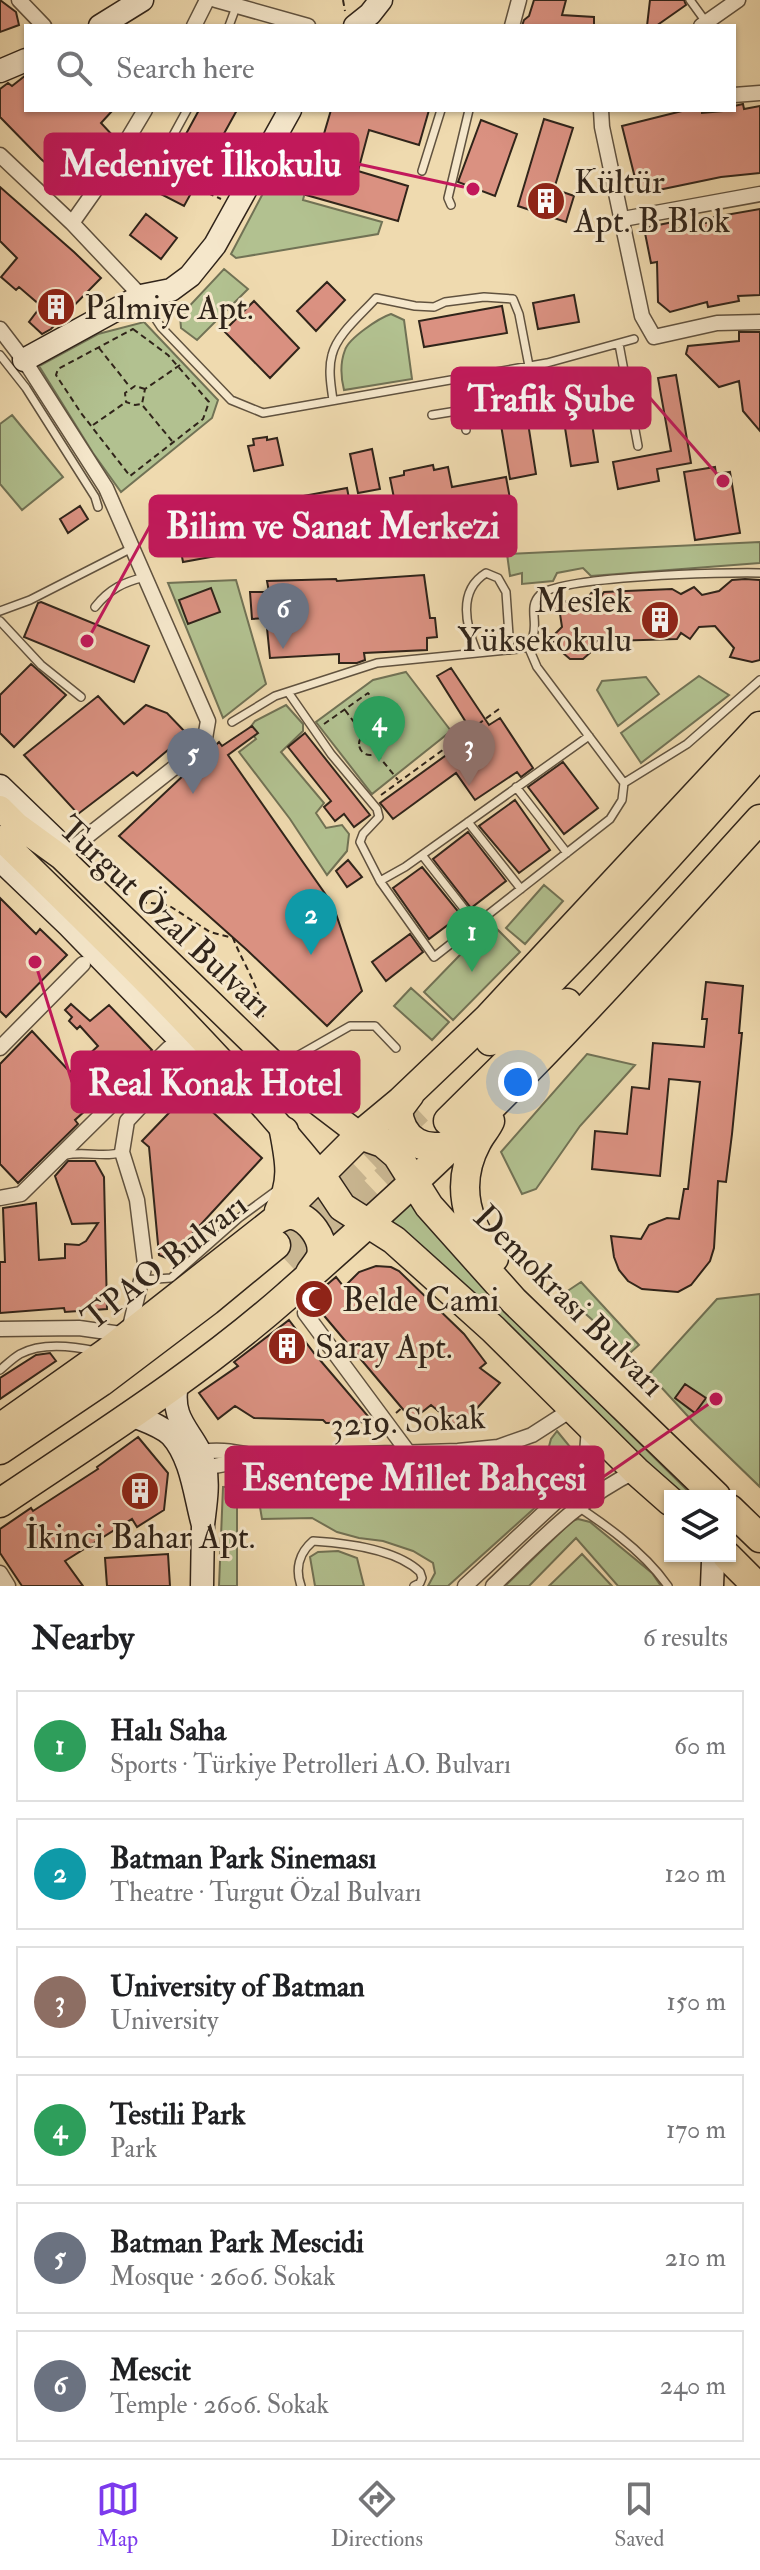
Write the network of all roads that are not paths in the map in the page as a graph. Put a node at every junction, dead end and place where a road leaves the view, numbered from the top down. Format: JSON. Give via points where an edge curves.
{"nodes":[{"id":1,"x":19,"y":0,"type":"edge"},
{"id":2,"x":114,"y":0,"type":"edge"},
{"id":3,"x":142,"y":0,"type":"edge"},
{"id":4,"x":207,"y":0,"type":"edge"},
{"id":5,"x":216,"y":0,"type":"edge"},
{"id":6,"x":381,"y":0,"type":"edge"},
{"id":7,"x":519,"y":0,"type":"edge"},
{"id":8,"x":690,"y":0,"type":"edge"},
{"id":9,"x":738,"y":0,"type":"edge"},
{"id":10,"x":237,"y":5,"type":"junction"},
{"id":11,"x":350,"y":19,"type":"edge"},
{"id":12,"x":42,"y":24,"type":"edge"},
{"id":13,"x":88,"y":24,"type":"edge"},
{"id":14,"x":103,"y":24,"type":"edge"},
{"id":15,"x":195,"y":24,"type":"edge"},
{"id":16,"x":230,"y":24,"type":"edge"},
{"id":17,"x":301,"y":24,"type":"edge"},
{"id":18,"x":513,"y":24,"type":"edge"},
{"id":19,"x":703,"y":24,"type":"edge"},
{"id":20,"x":24,"y":61,"type":"edge"},
{"id":21,"x":0,"y":71,"type":"edge"},
{"id":22,"x":760,"y":93,"type":"edge"},
{"id":23,"x":736,"y":95,"type":"edge"},
{"id":24,"x":144,"y":112,"type":"edge"},
{"id":25,"x":186,"y":112,"type":"edge"},
{"id":26,"x":289,"y":112,"type":"edge"},
{"id":27,"x":440,"y":112,"type":"edge"},
{"id":28,"x":469,"y":112,"type":"edge"},
{"id":29,"x":601,"y":112,"type":"edge"},
{"id":30,"x":169,"y":143,"type":"dead end"},
{"id":31,"x":0,"y":155,"type":"edge"},
{"id":32,"x":422,"y":171,"type":"dead end"},
{"id":33,"x":760,"y":194,"type":"edge"},
{"id":34,"x":451,"y":205,"type":"dead end"},
{"id":35,"x":623,"y":219,"type":"junction"},
{"id":36,"x":72,"y":223,"type":"junction"},
{"id":37,"x":141,"y":296,"type":"junction"},
{"id":38,"x":760,"y":322,"type":"edge"},
{"id":39,"x":0,"y":329,"type":"edge"},
{"id":40,"x":634,"y":339,"type":"dead end"},
{"id":41,"x":619,"y":344,"type":"junction"},
{"id":42,"x":0,"y":355,"type":"edge"},
{"id":43,"x":24,"y":360,"type":"junction"},
{"id":44,"x":529,"y":366,"type":"junction"},
{"id":45,"x":457,"y":378,"type":"junction"},
{"id":46,"x":333,"y":400,"type":"junction"},
{"id":47,"x":463,"y":410,"type":"junction"},
{"id":48,"x":432,"y":415,"type":"dead end"},
{"id":49,"x":466,"y":430,"type":"dead end"},
{"id":50,"x":638,"y":446,"type":"dead end"},
{"id":51,"x":98,"y":507,"type":"dead end"},
{"id":52,"x":132,"y":548,"type":"junction"},
{"id":53,"x":760,"y":573,"type":"edge"},
{"id":54,"x":145,"y":577,"type":"junction"},
{"id":55,"x":95,"y":607,"type":"dead end"},
{"id":56,"x":0,"y":611,"type":"edge"},
{"id":57,"x":0,"y":621,"type":"edge"},
{"id":58,"x":528,"y":646,"type":"junction"},
{"id":59,"x":510,"y":650,"type":"junction"},
{"id":60,"x":477,"y":653,"type":"junction"},
{"id":61,"x":760,"y":680,"type":"edge"},
{"id":62,"x":288,"y":692,"type":"junction"},
{"id":63,"x":81,"y":697,"type":"dead end"},
{"id":64,"x":232,"y":722,"type":"dead end"},
{"id":65,"x":760,"y":726,"type":"edge"},
{"id":66,"x":589,"y":736,"type":"junction"},
{"id":67,"x":760,"y":753,"type":"edge"},
{"id":68,"x":624,"y":783,"type":"junction"},
{"id":69,"x":0,"y":786,"type":"edge"},
{"id":70,"x":516,"y":787,"type":"junction"},
{"id":71,"x":760,"y":795,"type":"edge"},
{"id":72,"x":0,"y":808,"type":"edge"},
{"id":73,"x":760,"y":819,"type":"edge"},
{"id":74,"x":468,"y":822,"type":"junction"},
{"id":75,"x":0,"y":838,"type":"edge"},
{"id":76,"x":567,"y":853,"type":"junction"},
{"id":77,"x":422,"y":855,"type":"junction"},
{"id":78,"x":61,"y":857,"type":"junction"},
{"id":79,"x":0,"y":860,"type":"edge"},
{"id":80,"x":380,"y":881,"type":"junction"},
{"id":81,"x":521,"y":889,"type":"junction"},
{"id":82,"x":476,"y":924,"type":"junction"},
{"id":83,"x":83,"y":964,"type":"dead end"},
{"id":84,"x":0,"y":1048,"type":"edge"},
{"id":85,"x":169,"y":1048,"type":"dead end"},
{"id":86,"x":396,"y":1048,"type":"dead end"},
{"id":87,"x":280,"y":1071,"type":"junction"},
{"id":88,"x":156,"y":1090,"type":"road end"},
{"id":89,"x":421,"y":1094,"type":"junction"},
{"id":90,"x":259,"y":1102,"type":"junction"},
{"id":91,"x":495,"y":1104,"type":"junction"},
{"id":92,"x":319,"y":1105,"type":"junction"},
{"id":93,"x":383,"y":1116,"type":"junction"},
{"id":94,"x":284,"y":1131,"type":"junction"},
{"id":95,"x":452,"y":1132,"type":"junction"},
{"id":96,"x":360,"y":1135,"type":"junction"},
{"id":97,"x":122,"y":1152,"type":"junction"},
{"id":98,"x":58,"y":1157,"type":"junction"},
{"id":99,"x":320,"y":1174,"type":"junction"},
{"id":100,"x":413,"y":1183,"type":"junction"},
{"id":101,"x":290,"y":1184,"type":"junction"},
{"id":102,"x":0,"y":1198,"type":"edge"},
{"id":103,"x":369,"y":1225,"type":"junction"},
{"id":104,"x":287,"y":1253,"type":"junction"},
{"id":105,"x":139,"y":1280,"type":"junction"},
{"id":106,"x":505,"y":1291,"type":"junction"},
{"id":107,"x":305,"y":1313,"type":"dead end"},
{"id":108,"x":0,"y":1329,"type":"edge"},
{"id":109,"x":117,"y":1344,"type":"junction"},
{"id":110,"x":0,"y":1370,"type":"edge"},
{"id":111,"x":177,"y":1383,"type":"junction"},
{"id":112,"x":131,"y":1415,"type":"junction"},
{"id":113,"x":582,"y":1415,"type":"junction"},
{"id":114,"x":0,"y":1428,"type":"edge"},
{"id":115,"x":0,"y":1450,"type":"edge"},
{"id":116,"x":408,"y":1452,"type":"junction"},
{"id":117,"x":194,"y":1462,"type":"junction"},
{"id":118,"x":636,"y":1471,"type":"junction"},
{"id":119,"x":0,"y":1487,"type":"edge"},
{"id":120,"x":710,"y":1490,"type":"edge"},
{"id":121,"x":562,"y":1496,"type":"junction"},
{"id":122,"x":664,"y":1496,"type":"edge"},
{"id":123,"x":0,"y":1503,"type":"edge"},
{"id":124,"x":579,"y":1507,"type":"junction"},
{"id":125,"x":664,"y":1513,"type":"edge"},
{"id":126,"x":736,"y":1515,"type":"edge"},
{"id":127,"x":760,"y":1538,"type":"edge"},
{"id":128,"x":715,"y":1565,"type":"edge"},
{"id":129,"x":0,"y":1573,"type":"edge"},
{"id":130,"x":8,"y":1586,"type":"edge"},
{"id":131,"x":202,"y":1586,"type":"edge"},
{"id":132,"x":301,"y":1586,"type":"edge"},
{"id":133,"x":414,"y":1586,"type":"edge"},
{"id":134,"x":465,"y":1586,"type":"edge"},
{"id":135,"x":493,"y":1586,"type":"edge"},
{"id":136,"x":668,"y":1586,"type":"edge"},
{"id":137,"x":737,"y":1586,"type":"edge"},
{"id":138,"x":757,"y":1586,"type":"edge"}],
"edges":[{"from":1,"to":12,"type":"street"},
{"from":2,"to":13,"type":"street"},
{"from":3,"to":14,"type":"street"},
{"from":4,"to":15,"type":"street"},
{"from":5,"to":10,"type":"street"},
{"from":6,"to":11,"type":"street","via":[[370,14]]},
{"from":7,"to":18,"type":"street"},
{"from":8,"to":19,"type":"lane"},
{"from":9,"to":19,"type":"street"},
{"from":10,"to":16,"type":"lane"},
{"from":10,"to":17,"type":"street"},
{"from":20,"to":21,"type":"street"},
{"from":22,"to":23,"type":"street"},
{"from":24,"to":36,"type":"street"},
{"from":25,"to":30,"type":"lane"},
{"from":26,"to":37,"type":"street","via":[[204,262],[171,290]]},
{"from":27,"to":32,"type":"lane"},
{"from":28,"to":34,"type":"lane","via":[[448,198]]},
{"from":29,"to":35,"type":"street"},
{"from":31,"to":36,"type":"street"},
{"from":33,"to":35,"type":"street"},
{"from":35,"to":38,"type":"street","via":[[642,316],[654,337],[717,323]]},
{"from":36,"to":37,"type":"street"},
{"from":37,"to":43,"type":"street"},
{"from":37,"to":46,"type":"lane","via":[[161,327],[231,400],[263,413]]},
{"from":39,"to":43,"type":"street"},
{"from":40,"to":41,"type":"lane"},
{"from":41,"to":44,"type":"lane"},
{"from":41,"to":50,"type":"lane"},
{"from":42,"to":51,"type":"lane"},
{"from":43,"to":52,"type":"street","via":[[106,488]]},
{"from":44,"to":45,"type":"lane"},
{"from":44,"to":46,"type":"lane","via":[[513,299],[484,297],[434,307],[376,298],[332,353]]},
{"from":45,"to":46,"type":"lane"},
{"from":45,"to":47,"type":"lane"},
{"from":47,"to":48,"type":"lane"},
{"from":47,"to":49,"type":"lane"},
{"from":52,"to":54,"type":"street"},
{"from":52,"to":56,"type":"lane"},
{"from":53,"to":58,"type":"lane","via":[[724,571],[549,589],[538,596]]},
{"from":54,"to":55,"type":"lane","via":[[125,582]]},
{"from":54,"to":78,"type":"street","via":[[204,710],[209,744]]},
{"from":57,"to":63,"type":"lane","via":[[41,665]]},
{"from":58,"to":59,"type":"lane"},
{"from":58,"to":66,"type":"lane","via":[[537,667]]},
{"from":59,"to":60,"type":"lane"},
{"from":59,"to":60,"type":"lane","via":[[506,592],[498,578],[486,573],[475,579],[467,594],[466,614]]},
{"from":60,"to":62,"type":"lane","via":[[377,663]]},
{"from":61,"to":68,"type":"lane","via":[[687,744]]},
{"from":62,"to":64,"type":"lane"},
{"from":62,"to":80,"type":"lane","via":[[377,809],[379,817],[360,842]]},
{"from":65,"to":89,"type":"highway"},
{"from":66,"to":68,"type":"lane"},
{"from":66,"to":70,"type":"lane"},
{"from":67,"to":89,"type":"highway","via":[[550,983]]},
{"from":68,"to":76,"type":"lane","via":[[622,800],[610,819]]},
{"from":69,"to":78,"type":"street","via":[[55,839]]},
{"from":70,"to":74,"type":"lane"},
{"from":70,"to":76,"type":"lane"},
{"from":71,"to":95,"type":"highway"},
{"from":72,"to":78,"type":"main road","name":"Turgut Özal Bulvarı"},
{"from":73,"to":91,"type":"highway"},
{"from":74,"to":77,"type":"lane"},
{"from":74,"to":81,"type":"lane"},
{"from":75,"to":90,"type":"main road","name":"Turgut Özal Bulvarı"},
{"from":76,"to":81,"type":"lane"},
{"from":77,"to":80,"type":"lane"},
{"from":77,"to":82,"type":"lane"},
{"from":78,"to":87,"type":"main road","name":"Turgut Özal Bulvarı"},
{"from":79,"to":90,"type":"street","via":[[213,1074]]},
{"from":80,"to":82,"type":"lane","via":[[434,957]]},
{"from":81,"to":82,"type":"lane"},
{"from":83,"to":84,"type":"street"},
{"from":85,"to":98,"type":"street"},
{"from":86,"to":87,"type":"lane","via":[[375,1026],[350,1026]]},
{"from":87,"to":92,"type":"main road","name":"Turgut Özal Bulvarı"},
{"from":88,"to":97,"type":"street","via":[[127,1121]]},
{"from":89,"to":93,"type":"highway","name":"TPAO Bulvarı"},
{"from":89,"to":95,"type":"highway","via":[[398,1110],[404,1132],[434,1149]]},
{"from":90,"to":94,"type":"main road","name":"Turgut Özal Bulvarı"},
{"from":91,"to":95,"type":"highway"},
{"from":91,"to":106,"type":"highway","via":[[490,1124],[470,1157],[466,1193],[475,1234],[504,1270]]},
{"from":92,"to":93,"type":"main road"},
{"from":92,"to":96,"type":"main road","name":"Turgut Özal Bulvarı"},
{"from":93,"to":96,"type":"highway","name":"TPAO Bulvarı"},
{"from":94,"to":99,"type":"main road","name":"Turgut Özal Bulvarı"},
{"from":94,"to":101,"type":"highway"},
{"from":95,"to":100,"type":"highway"},
{"from":96,"to":99,"type":"highway","name":"TPAO Bulvarı"},
{"from":96,"to":100,"type":"highway","via":[[390,1149]]},
{"from":97,"to":98,"type":"lane"},
{"from":97,"to":105,"type":"street","via":[[137,1200],[145,1264]]},
{"from":98,"to":102,"type":"street","via":[[21,1194]]},
{"from":99,"to":103,"type":"highway","via":[[342,1207]]},
{"from":99,"to":104,"type":"highway","name":"TPAO Bulvarı"},
{"from":100,"to":103,"type":"highway"},
{"from":100,"to":106,"type":"highway","name":"Demokrasi Bulvarı"},
{"from":101,"to":104,"type":"highway"},
{"from":101,"to":105,"type":"lane","via":[[239,1218],[171,1278]]},
{"from":103,"to":104,"type":"highway","name":"TPAO Bulvarı"},
{"from":103,"to":113,"type":"highway","via":[[394,1240]]},
{"from":104,"to":109,"type":"highway","name":"TPAO Bulvarı"},
{"from":104,"to":111,"type":"highway","name":"TPAO Bulvarı","via":[[288,1295]]},
{"from":104,"to":115,"type":"highway","name":"TPAO Bulvarı","via":[[196,1310]]},
{"from":104,"to":119,"type":"highway","name":"TPAO Bulvarı","via":[[179,1364]]},
{"from":105,"to":109,"type":"street"},
{"from":106,"to":120,"type":"highway","name":"Demokrasi Bulvarı"},
{"from":107,"to":116,"type":"street"},
{"from":108,"to":109,"type":"street","via":[[79,1328]]},
{"from":109,"to":110,"type":"lane","via":[[40,1347],[19,1354]]},
{"from":109,"to":114,"type":"highway","name":"TPAO Bulvarı"},
{"from":111,"to":112,"type":"highway","name":"TPAO Bulvarı"},
{"from":111,"to":117,"type":"street","via":[[178,1418]]},
{"from":112,"to":117,"type":"street","via":[[157,1425]]},
{"from":112,"to":123,"type":"highway","name":"TPAO Bulvarı"},
{"from":113,"to":116,"type":"street","name":"3219. Sokak","via":[[498,1447]]},
{"from":113,"to":118,"type":"highway"},
{"from":113,"to":121,"type":"street","via":[[587,1454]]},
{"from":116,"to":117,"type":"street","name":"3219. Sokak"},
{"from":117,"to":131,"type":"street","via":[[203,1525]]},
{"from":118,"to":122,"type":"highway"},
{"from":118,"to":124,"type":"street"},
{"from":118,"to":125,"type":"highway","via":[[651,1501]]},
{"from":121,"to":124,"type":"lane"},
{"from":121,"to":134,"type":"street"},
{"from":124,"to":135,"type":"street"},
{"from":124,"to":136,"type":"lane","via":[[637,1552]]},
{"from":126,"to":127,"type":"highway"},
{"from":128,"to":137,"type":"highway"},
{"from":128,"to":138,"type":"highway"},
{"from":129,"to":130,"type":"street"},
{"from":132,"to":133,"type":"lane","via":[[301,1555],[313,1541],[347,1543],[397,1558],[420,1572],[420,1583]]}]}
